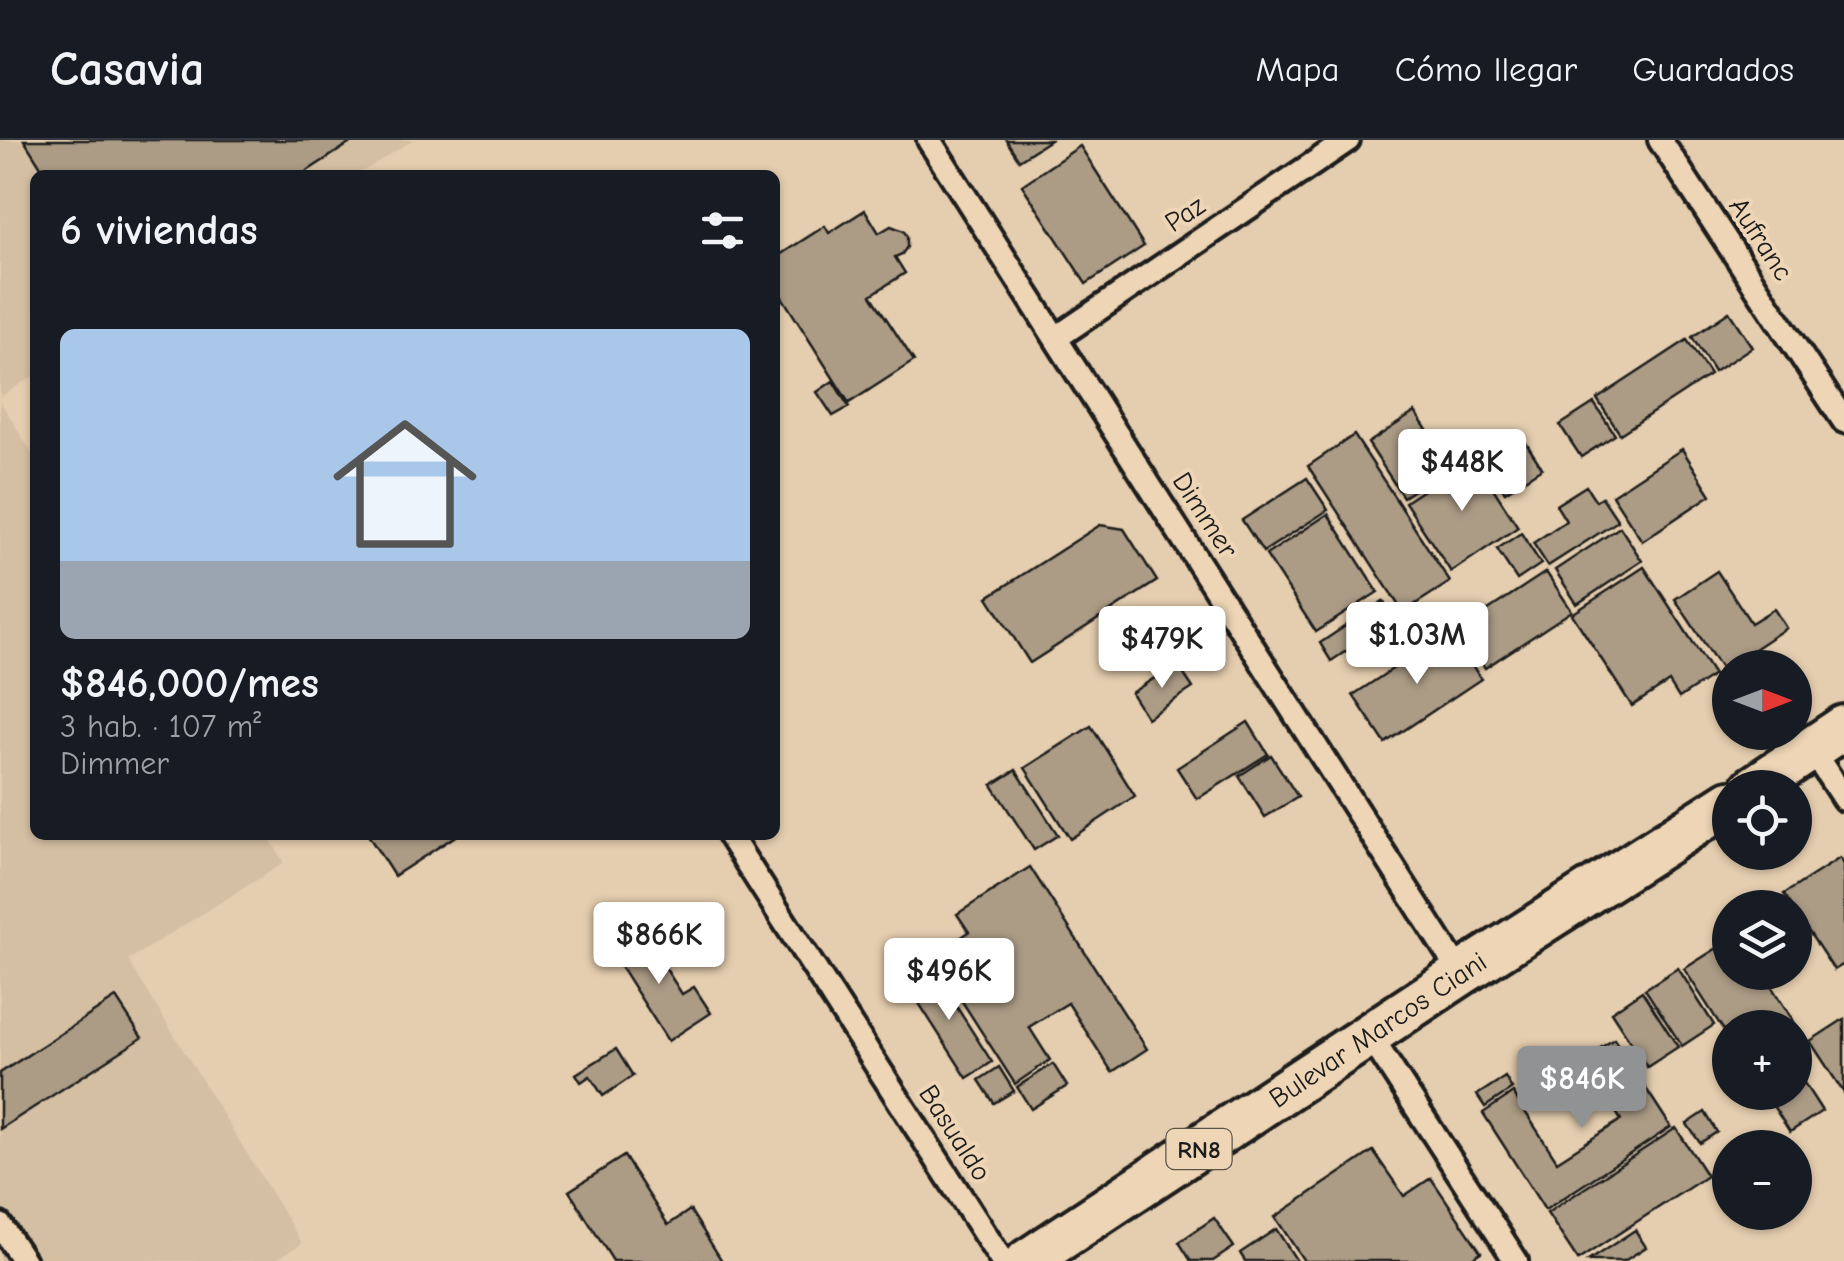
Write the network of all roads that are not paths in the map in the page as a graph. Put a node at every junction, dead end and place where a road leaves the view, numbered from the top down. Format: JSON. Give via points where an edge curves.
{"nodes":[{"id":1,"x":929,"y":140,"type":"edge"},
{"id":2,"x":1348,"y":140,"type":"edge"},
{"id":3,"x":1660,"y":140,"type":"edge"},
{"id":4,"x":1056,"y":338,"type":"junction"},
{"id":5,"x":1844,"y":421,"type":"edge"},
{"id":6,"x":1828,"y":739,"type":"edge"},
{"id":7,"x":1781,"y":770,"type":"edge"},
{"id":8,"x":1844,"y":799,"type":"edge"},
{"id":9,"x":1712,"y":814,"type":"edge"},
{"id":10,"x":731,"y":840,"type":"edge"},
{"id":11,"x":1461,"y":974,"type":"junction"},
{"id":12,"x":1370,"y":1036,"type":"junction"},
{"id":13,"x":0,"y":1225,"type":"edge"},
{"id":14,"x":24,"y":1261,"type":"edge"},
{"id":15,"x":1002,"y":1261,"type":"edge"},
{"id":16,"x":1027,"y":1261,"type":"edge"},
{"id":17,"x":1516,"y":1261,"type":"edge"}],
"edges":[{"from":1,"to":4,"type":"street","name":"Dimmer"},
{"from":2,"to":4,"type":"street","name":"Paz"},
{"from":3,"to":5,"type":"street","name":"Aufranc"},
{"from":4,"to":11,"type":"street","name":"Dimmer"},
{"from":6,"to":7,"type":"highway"},
{"from":6,"to":8,"type":"street"},
{"from":9,"to":11,"type":"highway","name":"Bulevar Marcos Ciani","number":"RN8"},
{"from":10,"to":15,"type":"street","name":"Basualdo"},
{"from":11,"to":12,"type":"highway","name":"Bulevar Marcos Ciani","number":"RN8"},
{"from":12,"to":16,"type":"highway","name":"Bulevar Marcos Ciani","number":"RN8"},
{"from":12,"to":17,"type":"street"},
{"from":13,"to":14,"type":"street"}]}
